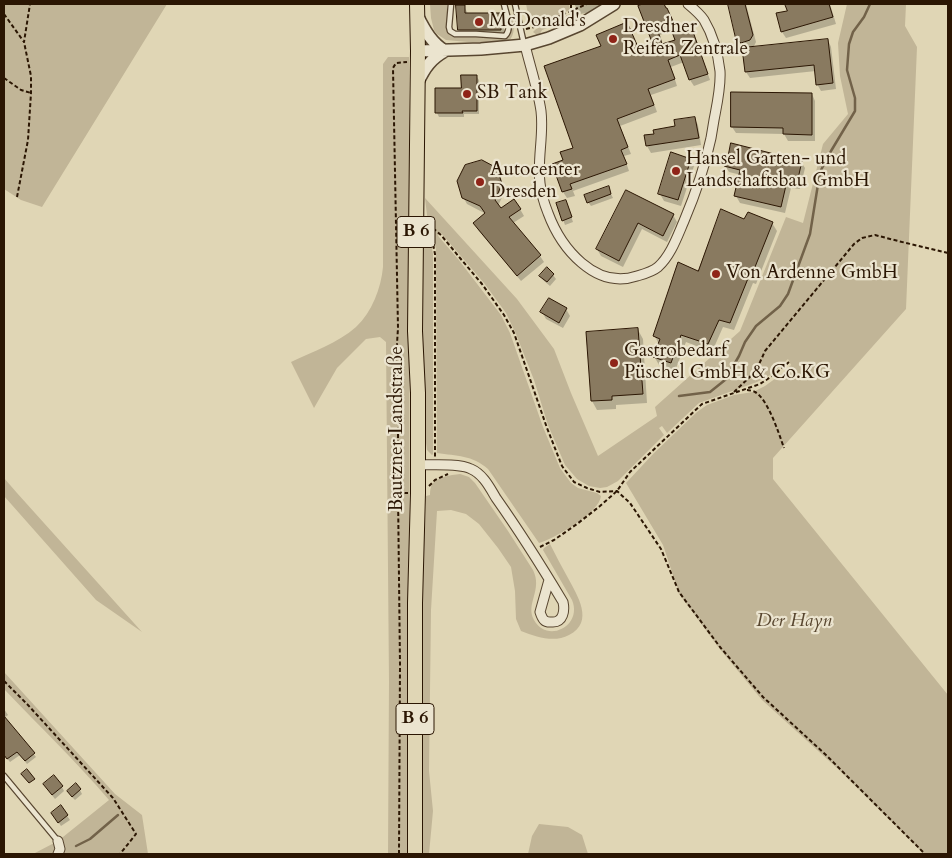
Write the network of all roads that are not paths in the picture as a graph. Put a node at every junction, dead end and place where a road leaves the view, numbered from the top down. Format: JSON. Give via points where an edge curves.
{"nodes":[{"id":1,"x":450,"y":4,"type":"edge"},
{"id":2,"x":504,"y":4,"type":"edge"},
{"id":3,"x":515,"y":4,"type":"edge"},
{"id":4,"x":614,"y":4,"type":"edge"},
{"id":5,"x":688,"y":4,"type":"edge"},
{"id":6,"x":418,"y":11,"type":"edge"},
{"id":7,"x":525,"y":45,"type":"junction"},
{"id":8,"x":445,"y":51,"type":"junction"},
{"id":9,"x":414,"y":56,"type":"junction"},
{"id":10,"x":418,"y":82,"type":"junction"},
{"id":11,"x":418,"y":465,"type":"junction"},
{"id":12,"x":549,"y":580,"type":"dead end"},
{"id":13,"x":4,"y":776,"type":"edge"},
{"id":14,"x":58,"y":842,"type":"joint"},
{"id":15,"x":58,"y":854,"type":"edge"},
{"id":16,"x":415,"y":854,"type":"edge"}],
"edges":[{"from":1,"to":2,"type":"lane","via":[[450,32],[505,36],[509,28]]},
{"from":3,"to":7,"type":"lane"},
{"from":4,"to":7,"type":"street","via":[[580,25]]},
{"from":5,"to":7,"type":"street","via":[[704,20],[717,54],[720,72],[711,140],[676,241],[656,269],[632,278],[611,279],[587,267],[563,243],[554,228],[540,183],[541,112]]},
{"from":6,"to":8,"type":"street","via":[[432,40]]},
{"from":6,"to":9,"type":"main road","name":"Bautzner Landstraße","number":"B 6"},
{"from":7,"to":8,"type":"street"},
{"from":8,"to":9,"type":"street"},
{"from":8,"to":10,"type":"street","via":[[428,64]]},
{"from":9,"to":10,"type":"main road","name":"Bautzner Landstraße","number":"B 6"},
{"from":10,"to":11,"type":"main road","name":"Bautzner Landstraße","number":"B 6","via":[[415,331]]},
{"from":11,"to":12,"type":"street","via":[[472,469],[507,513]]},
{"from":11,"to":16,"type":"main road","name":"Bautzner Landstraße","number":"B 6"},
{"from":13,"to":14,"type":"lane"},
{"from":14,"to":15,"type":"street"}]}
